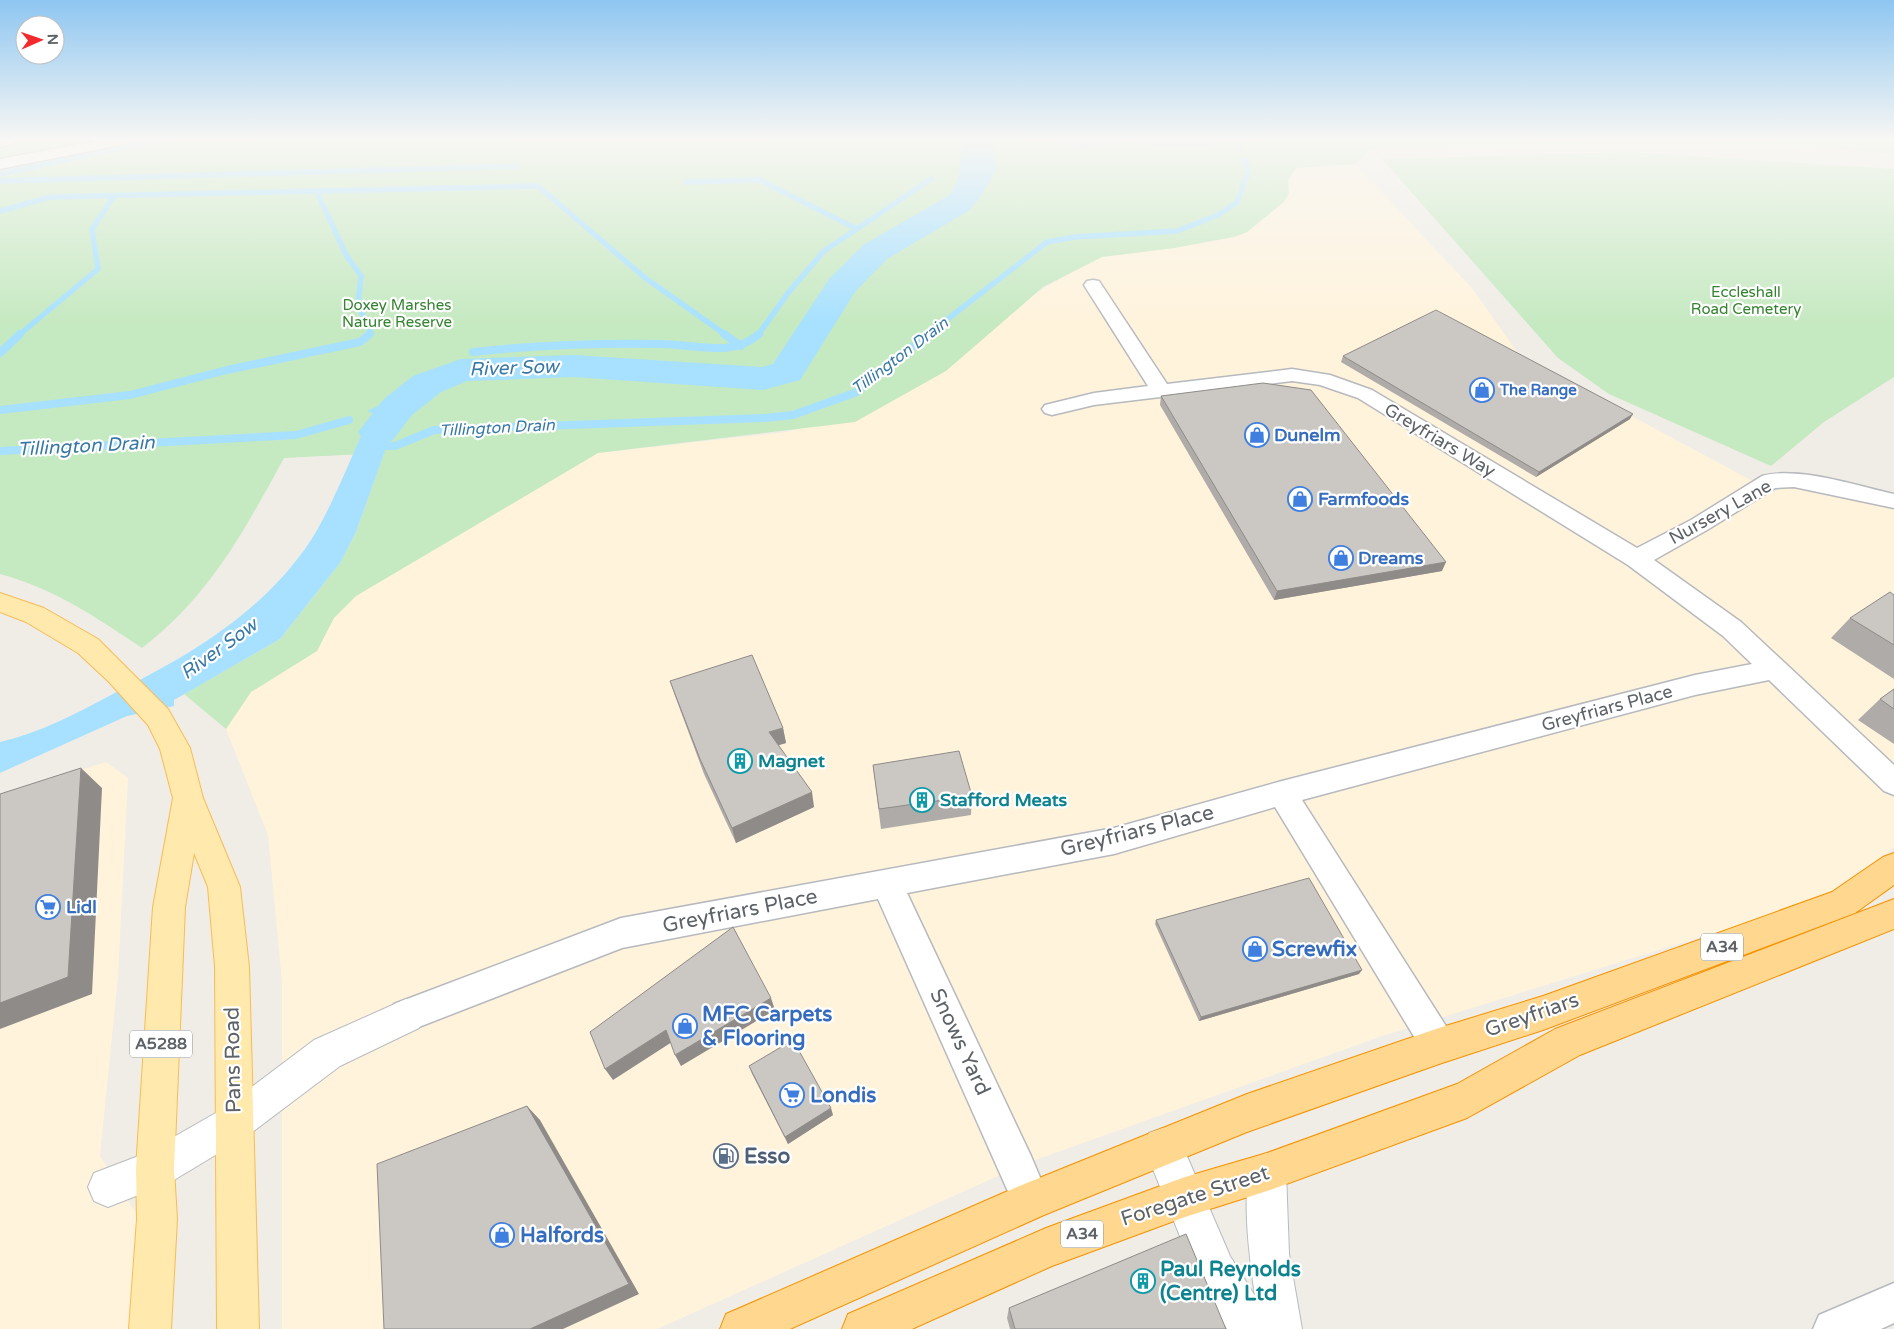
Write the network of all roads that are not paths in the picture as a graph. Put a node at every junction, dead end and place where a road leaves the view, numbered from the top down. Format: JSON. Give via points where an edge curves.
{"nodes":[{"id":1,"x":1093,"y":286,"type":"dead end"},
{"id":2,"x":1161,"y":391,"type":"junction"},
{"id":3,"x":1052,"y":409,"type":"dead end"},
{"id":4,"x":1894,"y":501,"type":"edge"},
{"id":5,"x":1636,"y":559,"type":"junction"},
{"id":6,"x":0,"y":602,"type":"edge"},
{"id":7,"x":1776,"y":670,"type":"junction"},
{"id":8,"x":1894,"y":783,"type":"edge"},
{"id":9,"x":1282,"y":793,"type":"junction"},
{"id":10,"x":188,"y":798,"type":"junction"},
{"id":11,"x":1894,"y":867,"type":"edge"},
{"id":12,"x":887,"y":884,"type":"junction"},
{"id":13,"x":1894,"y":914,"type":"edge"},
{"id":14,"x":406,"y":1016,"type":"joint"},
{"id":15,"x":1439,"y":1046,"type":"junction"},
{"id":16,"x":234,"y":1123,"type":"junction"},
{"id":17,"x":1163,"y":1146,"type":"junction"},
{"id":18,"x":1307,"y":1158,"type":"joint"},
{"id":19,"x":155,"y":1170,"type":"junction"},
{"id":20,"x":1268,"y":1172,"type":"junction"},
{"id":21,"x":108,"y":1187,"type":"dead end"},
{"id":22,"x":1185,"y":1197,"type":"junction"},
{"id":23,"x":1031,"y":1201,"type":"junction"},
{"id":24,"x":1894,"y":1303,"type":"edge"},
{"id":25,"x":150,"y":1329,"type":"edge"},
{"id":26,"x":238,"y":1329,"type":"edge"},
{"id":27,"x":741,"y":1329,"type":"edge"},
{"id":28,"x":863,"y":1329,"type":"edge"},
{"id":29,"x":1251,"y":1329,"type":"edge"},
{"id":30,"x":1281,"y":1329,"type":"edge"},
{"id":31,"x":1833,"y":1329,"type":"edge"}],
"edges":[{"from":1,"to":2,"type":"street"},
{"from":2,"to":3,"type":"street","name":"Greyfriars Way","via":[[1085,400]]},
{"from":2,"to":5,"type":"street","name":"Greyfriars Way","via":[[1292,374],[1336,383],[1365,394]]},
{"from":4,"to":5,"type":"street","name":"Nursery Lane","via":[[1794,480],[1770,480],[1699,525]]},
{"from":5,"to":7,"type":"street","name":"Greyfriars Way","via":[[1732,629]]},
{"from":6,"to":10,"type":"main road","name":"Pans Road","number":"A5288","via":[[35,615],[88,646],[119,675],[158,717],[175,748]]},
{"from":7,"to":8,"type":"street"},
{"from":7,"to":9,"type":"street","name":"Greyfriars Place","via":[[1695,685]]},
{"from":9,"to":12,"type":"street","name":"Greyfriars Place","via":[[1114,841]]},
{"from":9,"to":15,"type":"street"},
{"from":10,"to":16,"type":"main road","name":"Pans Road","number":"A5288","via":[[224,887],[232,967]]},
{"from":10,"to":19,"type":"main road","name":"Pans Road","number":"A5288","via":[[169,907]]},
{"from":11,"to":15,"type":"highway","name":"Greyfriars","number":"A34","via":[[1843,903],[1543,1013]]},
{"from":12,"to":14,"type":"street","name":"Greyfriars Place","via":[[621,933]]},
{"from":12,"to":23,"type":"street","name":"Snows Yard"},
{"from":13,"to":18,"type":"highway","name":"Greyfriars","number":"A34","via":[[1568,1042],[1467,1099]]},
{"from":14,"to":16,"type":"street","name":"Greyfriars Place","via":[[327,1053]]},
{"from":15,"to":17,"type":"highway","name":"Greyfriars","number":"A34"},
{"from":16,"to":19,"type":"street","name":"Greyfriars Place"},
{"from":16,"to":26,"type":"main road","name":"Pans Road","number":"A5288"},
{"from":17,"to":22,"type":"street"},
{"from":17,"to":23,"type":"highway","number":"A34"},
{"from":18,"to":20,"type":"highway","name":"Foregate Street","number":"A34"},
{"from":19,"to":21,"type":"street","name":"Greyfriars Place"},
{"from":19,"to":25,"type":"main road","name":"Pans Road","number":"A5288","via":[[157,1219]]},
{"from":20,"to":22,"type":"highway","name":"Foregate Street","number":"A34"},
{"from":20,"to":30,"type":"street","via":[[1269,1254]]},
{"from":22,"to":28,"type":"highway","name":"Foregate Street","number":"A34","via":[[1046,1248]]},
{"from":22,"to":29,"type":"street","via":[[1215,1272]]},
{"from":23,"to":27,"type":"highway","number":"A34"},
{"from":24,"to":31,"type":"street"}]}
